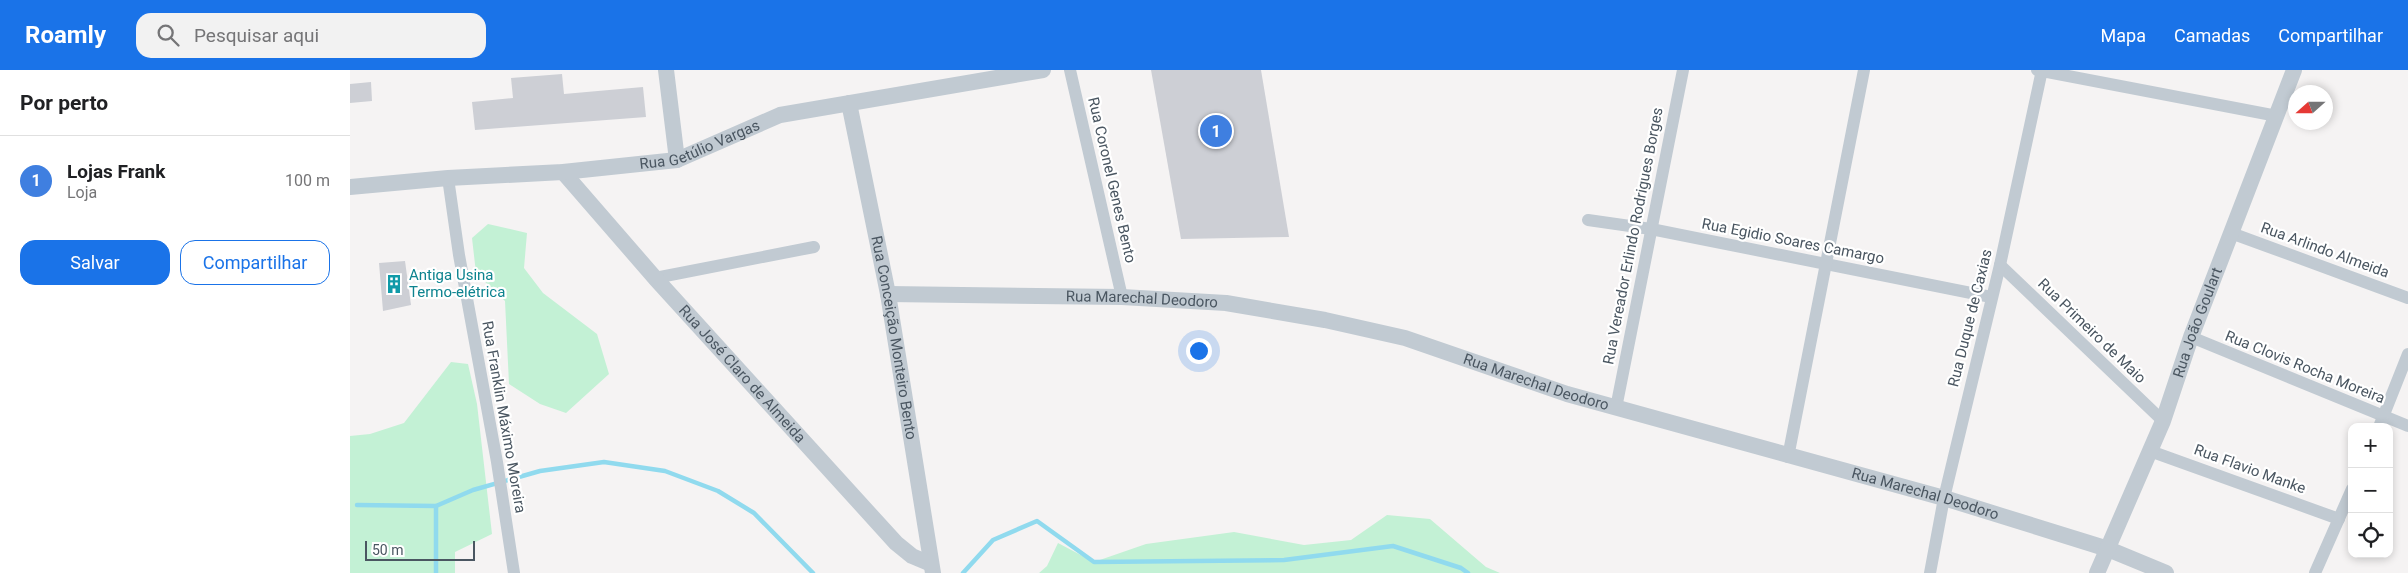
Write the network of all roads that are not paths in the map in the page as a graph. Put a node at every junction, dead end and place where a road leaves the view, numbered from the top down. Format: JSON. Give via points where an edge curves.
{"nodes":[{"id":1,"x":666,"y":70,"type":"edge"},
{"id":2,"x":1043,"y":70,"type":"edge"},
{"id":3,"x":1070,"y":70,"type":"edge"},
{"id":4,"x":1683,"y":70,"type":"edge"},
{"id":5,"x":1864,"y":70,"type":"edge"},
{"id":6,"x":2041,"y":70,"type":"edge"},
{"id":7,"x":2294,"y":70,"type":"edge"},
{"id":8,"x":849,"y":102,"type":"junction"},
{"id":9,"x":2277,"y":116,"type":"junction"},
{"id":10,"x":677,"y":160,"type":"junction"},
{"id":11,"x":563,"y":172,"type":"junction"},
{"id":12,"x":448,"y":178,"type":"junction"},
{"id":13,"x":350,"y":187,"type":"edge"},
{"id":14,"x":1588,"y":220,"type":"dead end"},
{"id":15,"x":1651,"y":229,"type":"junction"},
{"id":16,"x":2231,"y":233,"type":"junction"},
{"id":17,"x":814,"y":247,"type":"dead end"},
{"id":18,"x":1824,"y":263,"type":"junction"},
{"id":19,"x":2000,"y":265,"type":"junction"},
{"id":20,"x":655,"y":278,"type":"junction"},
{"id":21,"x":888,"y":294,"type":"junction"},
{"id":22,"x":1122,"y":298,"type":"junction"},
{"id":23,"x":1990,"y":298,"type":"junction"},
{"id":24,"x":2408,"y":298,"type":"edge"},
{"id":25,"x":2191,"y":338,"type":"junction"},
{"id":26,"x":2408,"y":354,"type":"edge"},
{"id":27,"x":1616,"y":408,"type":"junction"},
{"id":28,"x":2163,"y":421,"type":"junction"},
{"id":29,"x":2381,"y":422,"type":"edge"},
{"id":30,"x":2408,"y":426,"type":"edge"},
{"id":31,"x":2150,"y":451,"type":"junction"},
{"id":32,"x":1788,"y":456,"type":"junction"},
{"id":33,"x":1944,"y":498,"type":"junction"},
{"id":34,"x":2348,"y":498,"type":"edge"},
{"id":35,"x":2339,"y":519,"type":"junction"},
{"id":36,"x":2108,"y":549,"type":"junction"},
{"id":37,"x":932,"y":569,"type":"edge"},
{"id":38,"x":514,"y":573,"type":"edge"},
{"id":39,"x":1930,"y":573,"type":"edge"},
{"id":40,"x":2097,"y":573,"type":"edge"},
{"id":41,"x":2166,"y":573,"type":"edge"},
{"id":42,"x":2315,"y":573,"type":"edge"}],
"edges":[{"from":1,"to":10,"type":"street"},
{"from":2,"to":8,"type":"street","name":"Rua Getúlio Vargas"},
{"from":3,"to":22,"type":"street","name":"Rua Coronel Genes Bento"},
{"from":4,"to":15,"type":"street","name":"Rua Vereador Erlindo Rodrigues Borges"},
{"from":5,"to":18,"type":"street"},
{"from":6,"to":9,"type":"street"},
{"from":6,"to":19,"type":"street","name":"Rua Duque de Caxias"},
{"from":7,"to":9,"type":"street","name":"Rua João Goulart"},
{"from":8,"to":10,"type":"street","name":"Rua Getúlio Vargas","via":[[780,115]]},
{"from":8,"to":21,"type":"street","name":"Rua Conceição Monteiro Bento"},
{"from":9,"to":16,"type":"street","name":"Rua João Goulart"},
{"from":10,"to":11,"type":"street","name":"Rua Getúlio Vargas"},
{"from":11,"to":12,"type":"street","name":"Rua Getúlio Vargas"},
{"from":11,"to":20,"type":"street","name":"Rua José Claro de Almeida"},
{"from":12,"to":13,"type":"street","name":"Rua Getúlio Vargas"},
{"from":12,"to":38,"type":"street","name":"Rua Franklin Máximo Moreira"},
{"from":14,"to":15,"type":"street","name":"Rua Egidio Soares Camargo"},
{"from":15,"to":18,"type":"street","name":"Rua Egidio Soares Camargo"},
{"from":15,"to":27,"type":"street","name":"Rua Vereador Erlindo Rodrigues Borges"},
{"from":16,"to":24,"type":"street","name":"Rua Arlindo Almeida"},
{"from":16,"to":25,"type":"street","name":"Rua João Goulart"},
{"from":17,"to":20,"type":"street"},
{"from":18,"to":23,"type":"street","name":"Rua Egidio Soares Camargo"},
{"from":18,"to":32,"type":"street"},
{"from":19,"to":23,"type":"street","name":"Rua Duque de Caxias"},
{"from":19,"to":28,"type":"street","name":"Rua Primeiro de Maio"},
{"from":20,"to":37,"type":"street","name":"Rua José Claro de Almeida","via":[[896,543]]},
{"from":21,"to":22,"type":"street","name":"Rua Marechal Deodoro"},
{"from":21,"to":37,"type":"street","name":"Rua Conceição Monteiro Bento"},
{"from":22,"to":27,"type":"street","name":"Rua Marechal Deodoro","via":[[1226,303],[1406,338]]},
{"from":23,"to":33,"type":"street","name":"Rua Duque de Caxias"},
{"from":25,"to":28,"type":"street","name":"Rua João Goulart"},
{"from":25,"to":29,"type":"street","name":"Rua Clovis Rocha Moreira"},
{"from":26,"to":29,"type":"street"},
{"from":27,"to":32,"type":"street","name":"Rua Marechal Deodoro"},
{"from":28,"to":31,"type":"street","name":"Rua João Goulart"},
{"from":29,"to":30,"type":"street","name":"Rua Clovis Rocha Moreira"},
{"from":31,"to":35,"type":"street","name":"Rua Flavio Manke"},
{"from":31,"to":36,"type":"street","name":"Rua João Goulart"},
{"from":32,"to":33,"type":"street","name":"Rua Marechal Deodoro"},
{"from":33,"to":36,"type":"street","name":"Rua Marechal Deodoro"},
{"from":33,"to":39,"type":"street","name":"Rua Duque de Caxias"},
{"from":34,"to":35,"type":"street"},
{"from":35,"to":42,"type":"street"},
{"from":36,"to":40,"type":"street","name":"Rua João Goulart"},
{"from":36,"to":41,"type":"street","name":"Rua Marechal Deodoro"}]}
